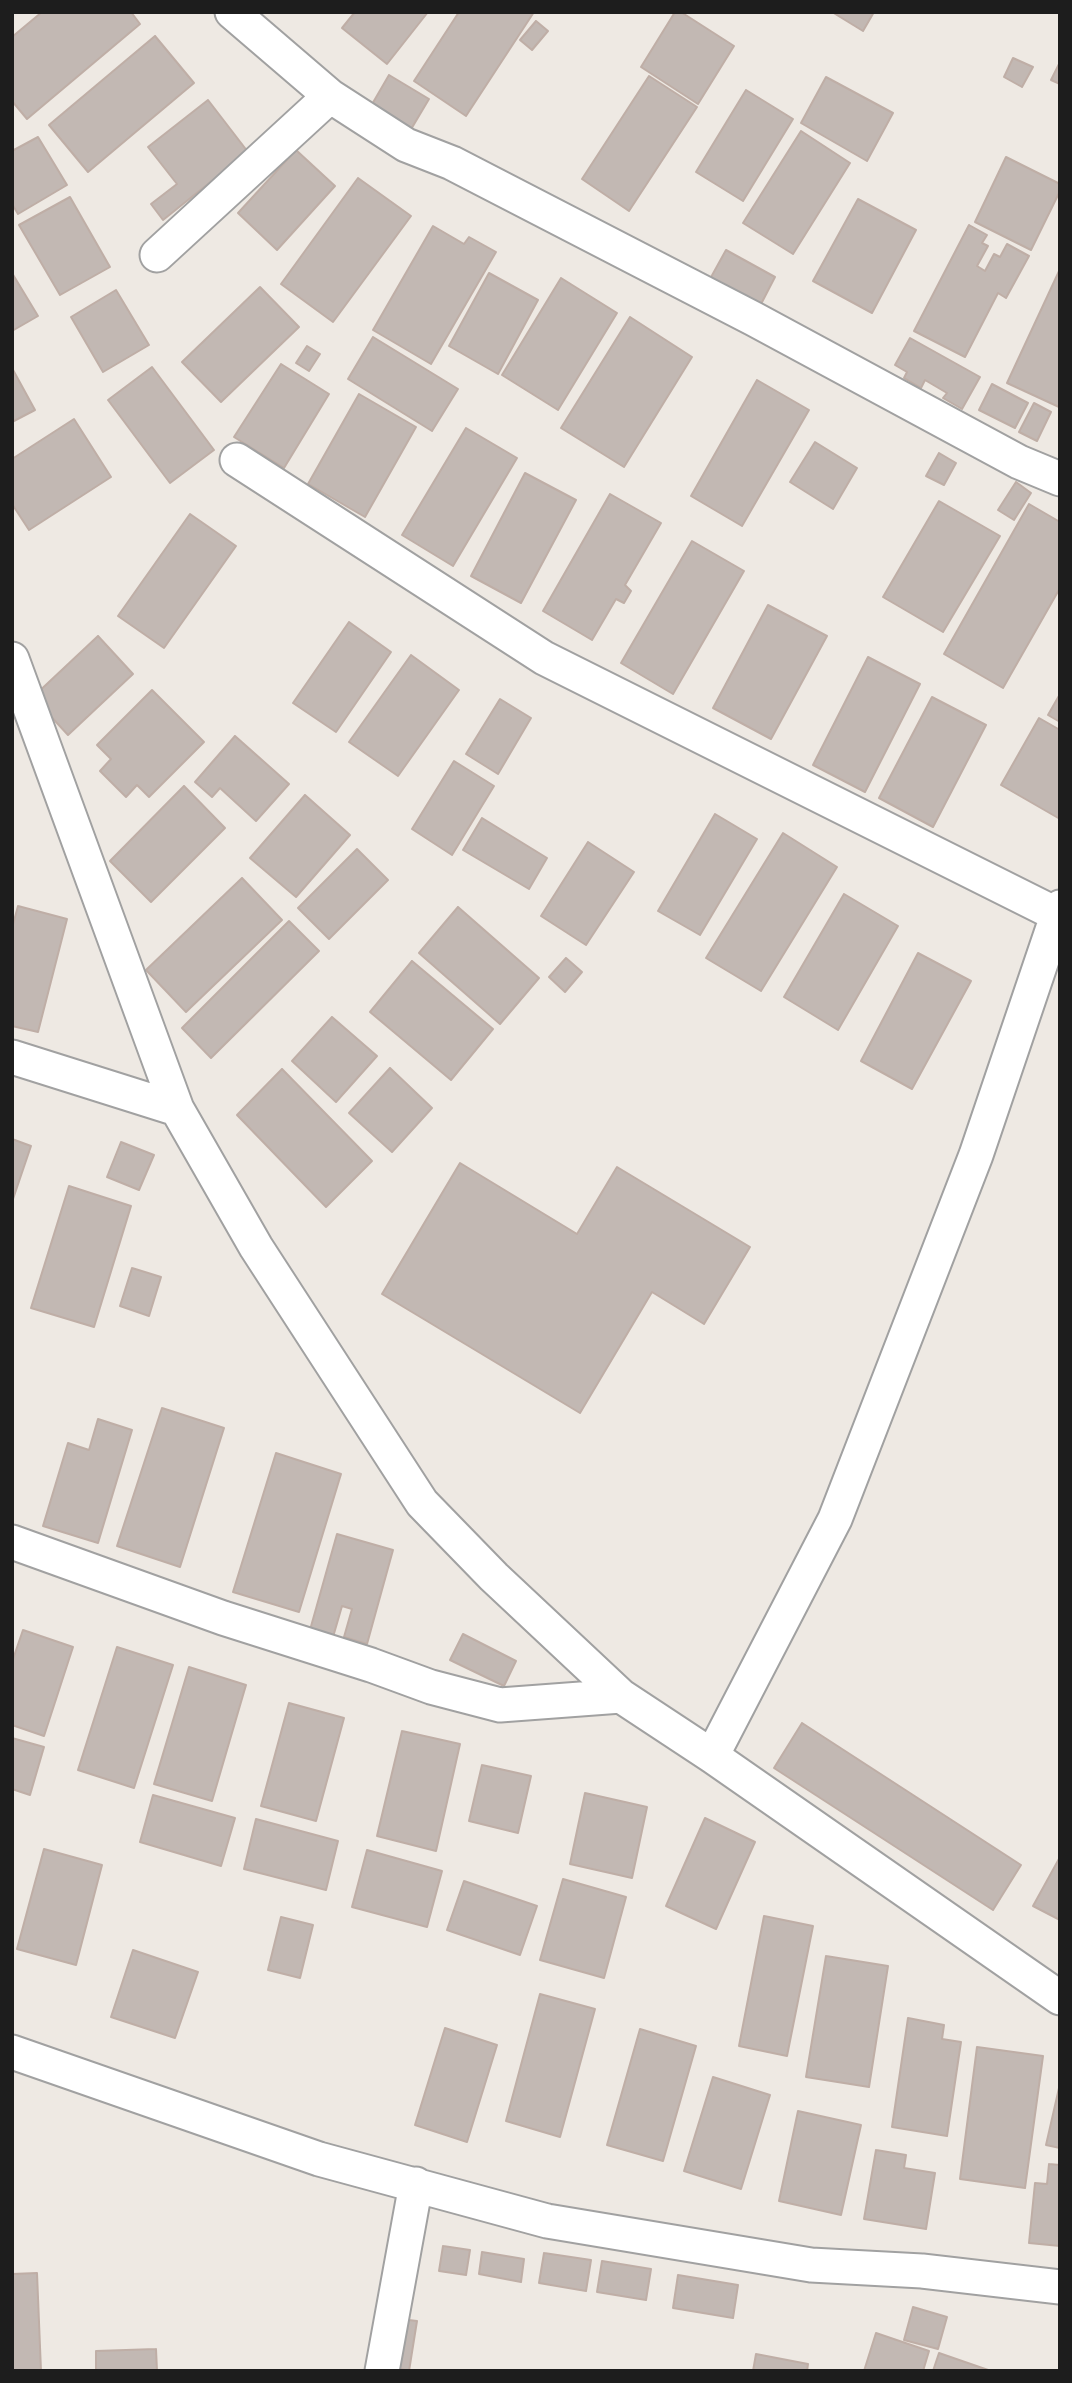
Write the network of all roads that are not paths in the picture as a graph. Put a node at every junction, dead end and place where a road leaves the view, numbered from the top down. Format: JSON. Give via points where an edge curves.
{"nodes":[{"id":1,"x":232,"y":12,"type":"edge"},
{"id":2,"x":330,"y":96,"type":"junction"},
{"id":3,"x":157,"y":255,"type":"dead end"},
{"id":4,"x":237,"y":460,"type":"dead end"},
{"id":5,"x":1060,"y":479,"type":"edge"},
{"id":6,"x":12,"y":659,"type":"edge"},
{"id":7,"x":1058,"y":911,"type":"edge"},
{"id":8,"x":12,"y":1058,"type":"edge"},
{"id":9,"x":177,"y":1109,"type":"junction"},
{"id":10,"x":12,"y":1542,"type":"edge"},
{"id":11,"x":621,"y":1696,"type":"junction"},
{"id":12,"x":712,"y":1756,"type":"junction"},
{"id":13,"x":1060,"y":1998,"type":"edge"},
{"id":14,"x":12,"y":2052,"type":"edge"},
{"id":15,"x":416,"y":2184,"type":"junction"},
{"id":16,"x":1060,"y":2287,"type":"edge"},
{"id":17,"x":382,"y":2371,"type":"edge"}],
"edges":[{"from":1,"to":2,"type":"street"},
{"from":2,"to":3,"type":"street"},
{"from":2,"to":5,"type":"street","via":[[406,145],[452,163],[1019,462]]},
{"from":4,"to":7,"type":"street","via":[[544,658]]},
{"from":6,"to":9,"type":"street"},
{"from":7,"to":12,"type":"street","via":[[976,1154],[835,1519]]},
{"from":8,"to":9,"type":"street"},
{"from":9,"to":11,"type":"street","via":[[256,1248],[422,1503]]},
{"from":10,"to":11,"type":"street","via":[[223,1618],[431,1687],[500,1705]]},
{"from":11,"to":12,"type":"street"},
{"from":12,"to":13,"type":"street"},
{"from":14,"to":15,"type":"street","via":[[319,2159]]},
{"from":15,"to":16,"type":"street","via":[[547,2221],[811,2266],[922,2271]]},
{"from":15,"to":17,"type":"street"}]}
